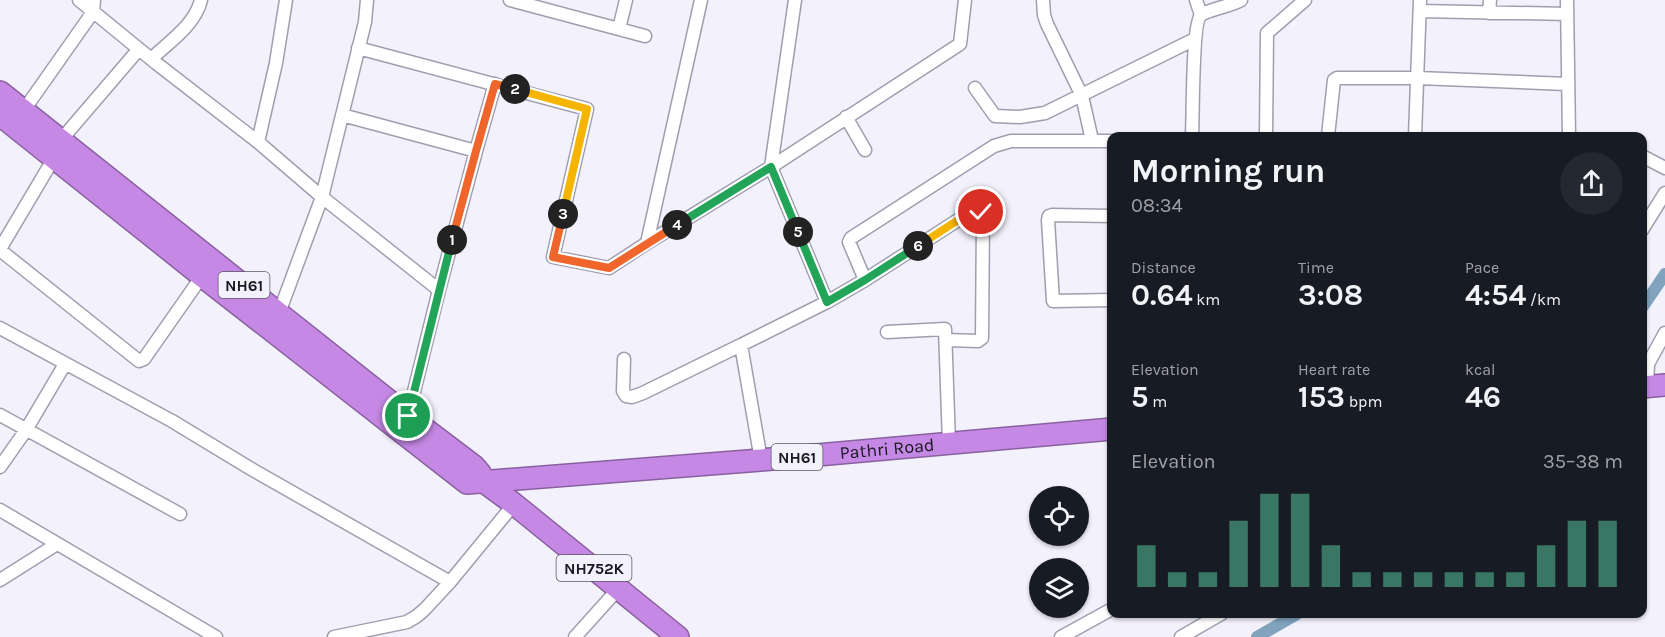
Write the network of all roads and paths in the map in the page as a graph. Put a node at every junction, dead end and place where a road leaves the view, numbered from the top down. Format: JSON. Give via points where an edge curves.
{"nodes":[{"id":1,"x":79,"y":0,"type":"edge"},
{"id":2,"x":201,"y":0,"type":"edge"},
{"id":3,"x":286,"y":0,"type":"edge"},
{"id":4,"x":367,"y":0,"type":"edge"},
{"id":5,"x":511,"y":0,"type":"edge"},
{"id":6,"x":626,"y":0,"type":"edge"},
{"id":7,"x":701,"y":0,"type":"edge"},
{"id":8,"x":795,"y":0,"type":"edge"},
{"id":9,"x":965,"y":0,"type":"edge"},
{"id":10,"x":1043,"y":0,"type":"edge"},
{"id":11,"x":1196,"y":0,"type":"edge"},
{"id":12,"x":1240,"y":0,"type":"edge"},
{"id":13,"x":1305,"y":0,"type":"edge"},
{"id":14,"x":1567,"y":0,"type":"edge"},
{"id":15,"x":1420,"y":5,"type":"edge"},
{"id":16,"x":93,"y":6,"type":"edge"},
{"id":17,"x":1490,"y":6,"type":"edge"},
{"id":18,"x":1567,"y":14,"type":"junction"},
{"id":19,"x":1201,"y":15,"type":"junction"},
{"id":20,"x":619,"y":29,"type":"junction"},
{"id":21,"x":645,"y":36,"type":"dead end"},
{"id":22,"x":1195,"y":39,"type":"junction"},
{"id":23,"x":358,"y":48,"type":"junction"},
{"id":24,"x":139,"y":49,"type":"junction"},
{"id":25,"x":151,"y":59,"type":"junction"},
{"id":26,"x":1418,"y":78,"type":"junction"},
{"id":27,"x":495,"y":84,"type":"junction"},
{"id":28,"x":1567,"y":84,"type":"junction"},
{"id":29,"x":975,"y":88,"type":"dead end"},
{"id":30,"x":0,"y":92,"type":"edge"},
{"id":31,"x":1082,"y":96,"type":"junction"},
{"id":32,"x":24,"y":110,"type":"junction"},
{"id":33,"x":0,"y":115,"type":"edge"},
{"id":34,"x":342,"y":115,"type":"junction"},
{"id":35,"x":846,"y":117,"type":"junction"},
{"id":36,"x":1192,"y":132,"type":"edge"},
{"id":37,"x":1266,"y":132,"type":"edge"},
{"id":38,"x":1329,"y":132,"type":"edge"},
{"id":39,"x":1415,"y":132,"type":"edge"},
{"id":40,"x":1569,"y":132,"type":"edge"},
{"id":41,"x":1092,"y":140,"type":"junction"},
{"id":42,"x":1107,"y":141,"type":"edge"},
{"id":43,"x":258,"y":142,"type":"junction"},
{"id":44,"x":52,"y":145,"type":"junction"},
{"id":45,"x":865,"y":150,"type":"dead end"},
{"id":46,"x":476,"y":151,"type":"junction"},
{"id":47,"x":1647,"y":159,"type":"edge"},
{"id":48,"x":771,"y":167,"type":"junction"},
{"id":49,"x":1665,"y":168,"type":"edge"},
{"id":50,"x":1665,"y":193,"type":"edge"},
{"id":51,"x":322,"y":197,"type":"junction"},
{"id":52,"x":1107,"y":216,"type":"edge"},
{"id":53,"x":1647,"y":222,"type":"edge"},
{"id":54,"x":647,"y":243,"type":"junction"},
{"id":55,"x":0,"y":249,"type":"edge"},
{"id":56,"x":202,"y":276,"type":"junction"},
{"id":57,"x":865,"y":280,"type":"junction"},
{"id":58,"x":439,"y":290,"type":"junction"},
{"id":59,"x":1107,"y":300,"type":"edge"},
{"id":60,"x":827,"y":302,"type":"junction"},
{"id":61,"x":279,"y":314,"type":"junction"},
{"id":62,"x":0,"y":328,"type":"edge"},
{"id":63,"x":888,"y":332,"type":"dead end"},
{"id":64,"x":1665,"y":333,"type":"edge"},
{"id":65,"x":946,"y":340,"type":"junction"},
{"id":66,"x":741,"y":345,"type":"junction"},
{"id":67,"x":624,"y":359,"type":"dead end"},
{"id":68,"x":65,"y":364,"type":"junction"},
{"id":69,"x":1652,"y":386,"type":"edge"},
{"id":70,"x":0,"y":415,"type":"edge"},
{"id":71,"x":408,"y":416,"type":"junction"},
{"id":72,"x":1107,"y":429,"type":"edge"},
{"id":73,"x":26,"y":430,"type":"junction"},
{"id":74,"x":949,"y":443,"type":"junction"},
{"id":75,"x":761,"y":460,"type":"junction"},
{"id":76,"x":0,"y":466,"type":"edge"},
{"id":77,"x":483,"y":481,"type":"junction"},
{"id":78,"x":511,"y":501,"type":"junction"},
{"id":79,"x":0,"y":510,"type":"edge"},
{"id":80,"x":180,"y":514,"type":"dead end"},
{"id":81,"x":57,"y":544,"type":"junction"},
{"id":82,"x":0,"y":580,"type":"edge"},
{"id":83,"x":450,"y":582,"type":"junction"},
{"id":84,"x":619,"y":588,"type":"junction"},
{"id":85,"x":1107,"y":612,"type":"edge"},
{"id":86,"x":1214,"y":618,"type":"edge"},
{"id":87,"x":216,"y":637,"type":"edge"},
{"id":88,"x":334,"y":637,"type":"edge"},
{"id":89,"x":575,"y":637,"type":"edge"},
{"id":90,"x":678,"y":637,"type":"edge"},
{"id":91,"x":1061,"y":637,"type":"edge"},
{"id":92,"x":1180,"y":637,"type":"edge"}],
"edges":[{"from":1,"to":16,"type":"street"},
{"from":2,"to":25,"type":"street","via":[[191,21]]},
{"from":3,"to":43,"type":"street"},
{"from":4,"to":23,"type":"street"},
{"from":5,"to":20,"type":"street"},
{"from":6,"to":20,"type":"street"},
{"from":7,"to":54,"type":"street"},
{"from":8,"to":48,"type":"street"},
{"from":9,"to":35,"type":"street","via":[[960,44]]},
{"from":10,"to":31,"type":"street","via":[[1047,24]]},
{"from":11,"to":19,"type":"street"},
{"from":12,"to":19,"type":"street"},
{"from":13,"to":37,"type":"street","via":[[1267,33]]},
{"from":14,"to":18,"type":"street"},
{"from":15,"to":17,"type":"street"},
{"from":15,"to":26,"type":"street"},
{"from":16,"to":24,"type":"street"},
{"from":16,"to":32,"type":"street"},
{"from":17,"to":18,"type":"street"},
{"from":18,"to":28,"type":"street"},
{"from":19,"to":22,"type":"street"},
{"from":20,"to":21,"type":"street"},
{"from":22,"to":31,"type":"street"},
{"from":22,"to":36,"type":"street"},
{"from":23,"to":27,"type":"street"},
{"from":23,"to":34,"type":"street"},
{"from":24,"to":25,"type":"street"},
{"from":24,"to":44,"type":"street"},
{"from":25,"to":43,"type":"street"},
{"from":26,"to":28,"type":"street"},
{"from":26,"to":38,"type":"street","via":[[1335,79]]},
{"from":26,"to":39,"type":"street"},
{"from":27,"to":46,"type":"street"},
{"from":27,"to":54,"type":"street","via":[[587,109],[553,257],[609,268]]},
{"from":28,"to":40,"type":"street"},
{"from":29,"to":31,"type":"street","via":[[999,117],[1045,113]]},
{"from":30,"to":32,"type":"highway","number":"NH61"},
{"from":31,"to":41,"type":"street"},
{"from":32,"to":44,"type":"highway","number":"NH61"},
{"from":33,"to":44,"type":"highway","number":"NH61"},
{"from":34,"to":46,"type":"street"},
{"from":34,"to":51,"type":"street"},
{"from":35,"to":45,"type":"street"},
{"from":35,"to":48,"type":"street"},
{"from":41,"to":42,"type":"street"},
{"from":41,"to":57,"type":"street","via":[[1011,141],[994,146],[849,239]]},
{"from":43,"to":51,"type":"street"},
{"from":44,"to":55,"type":"street"},
{"from":44,"to":56,"type":"highway","number":"NH61"},
{"from":44,"to":61,"type":"highway","number":"NH61"},
{"from":46,"to":58,"type":"street"},
{"from":47,"to":49,"type":"street"},
{"from":48,"to":54,"type":"street"},
{"from":48,"to":60,"type":"street"},
{"from":50,"to":53,"type":"street"},
{"from":51,"to":58,"type":"street"},
{"from":51,"to":61,"type":"street"},
{"from":52,"to":59,"type":"street","via":[[1052,215],[1048,220],[1053,301]]},
{"from":55,"to":56,"type":"street","via":[[139,361]]},
{"from":56,"to":77,"type":"highway","number":"NH61","via":[[464,481]]},
{"from":57,"to":60,"type":"street"},
{"from":57,"to":65,"type":"street","via":[[972,211],[981,212],[982,338]]},
{"from":58,"to":71,"type":"street"},
{"from":60,"to":66,"type":"street"},
{"from":61,"to":71,"type":"highway","number":"NH61"},
{"from":62,"to":68,"type":"street"},
{"from":63,"to":65,"type":"street","via":[[943,328]]},
{"from":64,"to":69,"type":"street","via":[[1648,364]]},
{"from":65,"to":74,"type":"street"},
{"from":66,"to":67,"type":"street","via":[[632,397],[623,391]]},
{"from":66,"to":75,"type":"street"},
{"from":68,"to":73,"type":"street"},
{"from":68,"to":83,"type":"street","via":[[172,421]]},
{"from":70,"to":73,"type":"street"},
{"from":71,"to":77,"type":"highway","number":"NH61","via":[[477,468]]},
{"from":72,"to":74,"type":"highway","name":"Pathri Road","number":"NH61"},
{"from":73,"to":76,"type":"street"},
{"from":73,"to":80,"type":"street"},
{"from":74,"to":75,"type":"highway","name":"Pathri Road","number":"NH61"},
{"from":75,"to":77,"type":"highway","name":"Pathri Road","number":"NH61"},
{"from":77,"to":78,"type":"highway","number":"NH752K"},
{"from":78,"to":83,"type":"street"},
{"from":78,"to":84,"type":"highway","number":"NH752K"},
{"from":79,"to":81,"type":"street"},
{"from":81,"to":82,"type":"street"},
{"from":81,"to":87,"type":"street"},
{"from":83,"to":88,"type":"street","via":[[412,620]]},
{"from":84,"to":89,"type":"street"},
{"from":84,"to":90,"type":"highway","number":"NH752K"},
{"from":85,"to":91,"type":"street"},
{"from":86,"to":92,"type":"street"}]}
